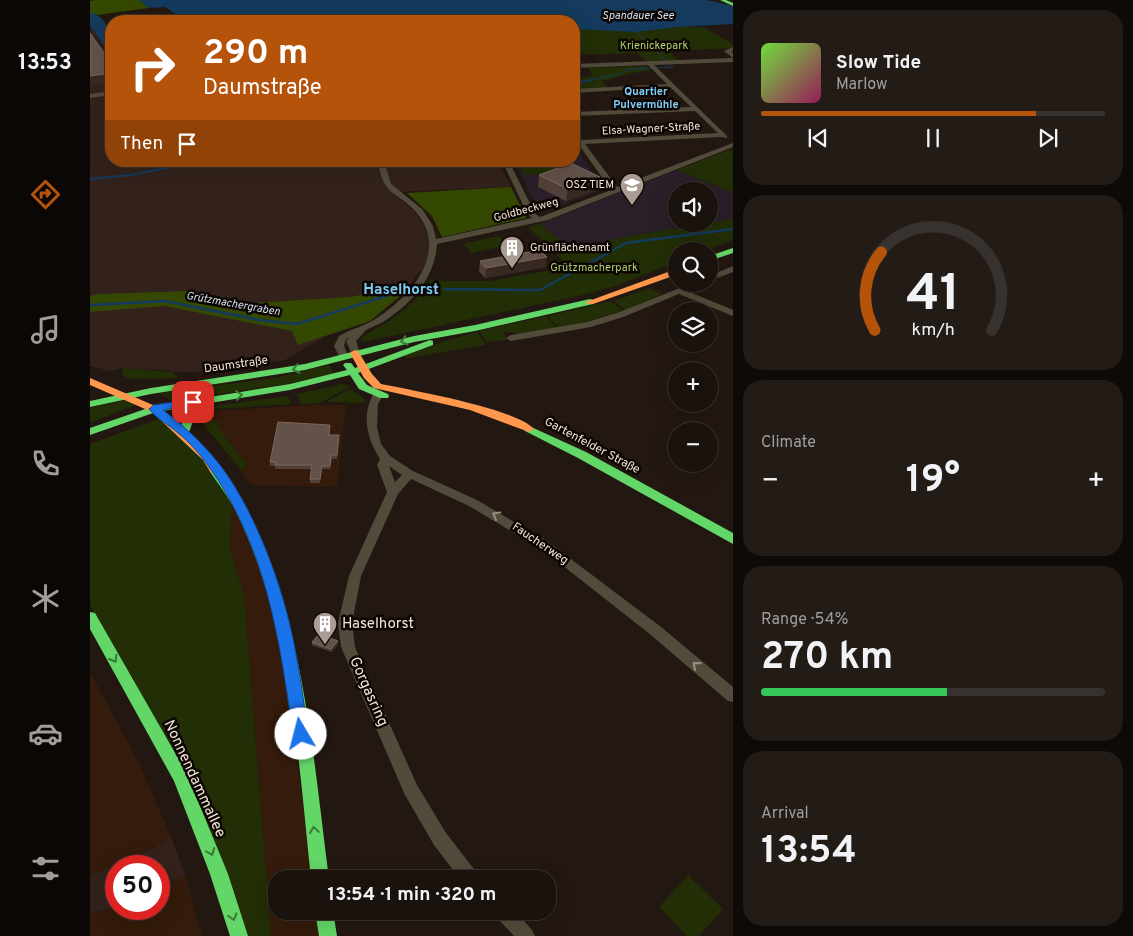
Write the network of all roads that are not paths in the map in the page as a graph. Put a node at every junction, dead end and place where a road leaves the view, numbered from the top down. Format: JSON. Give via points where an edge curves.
{"nodes":[{"id":1,"x":722,"y":0,"type":"edge"},
{"id":2,"x":733,"y":5,"type":"edge"},
{"id":3,"x":733,"y":49,"type":"edge"},
{"id":4,"x":733,"y":56,"type":"edge"},
{"id":5,"x":733,"y":60,"type":"edge"},
{"id":6,"x":580,"y":66,"type":"edge"},
{"id":7,"x":652,"y":67,"type":"junction"},
{"id":8,"x":671,"y":85,"type":"junction"},
{"id":9,"x":580,"y":91,"type":"edge"},
{"id":10,"x":105,"y":94,"type":"edge"},
{"id":11,"x":90,"y":96,"type":"edge"},
{"id":12,"x":695,"y":109,"type":"junction"},
{"id":13,"x":580,"y":114,"type":"edge"},
{"id":14,"x":722,"y":135,"type":"junction"},
{"id":15,"x":580,"y":142,"type":"joint"},
{"id":16,"x":733,"y":145,"type":"edge"},
{"id":17,"x":382,"y":167,"type":"edge"},
{"id":18,"x":508,"y":167,"type":"edge"},
{"id":19,"x":617,"y":190,"type":"junction"},
{"id":20,"x":538,"y":220,"type":"junction"},
{"id":21,"x":434,"y":242,"type":"junction"},
{"id":22,"x":733,"y":250,"type":"edge"},
{"id":23,"x":718,"y":256,"type":"edge"},
{"id":24,"x":733,"y":269,"type":"edge"},
{"id":25,"x":668,"y":275,"type":"edge"},
{"id":26,"x":718,"y":275,"type":"edge"},
{"id":27,"x":678,"y":292,"type":"edge"},
{"id":28,"x":682,"y":292,"type":"edge"},
{"id":29,"x":733,"y":313,"type":"edge"},
{"id":30,"x":368,"y":327,"type":"junction"},
{"id":31,"x":470,"y":328,"type":"junction"},
{"id":32,"x":512,"y":338,"type":"dead end"},
{"id":33,"x":355,"y":353,"type":"junction"},
{"id":34,"x":342,"y":356,"type":"junction"},
{"id":35,"x":358,"y":371,"type":"junction"},
{"id":36,"x":90,"y":381,"type":"edge"},
{"id":37,"x":131,"y":395,"type":"junction"},
{"id":38,"x":378,"y":395,"type":"junction"},
{"id":39,"x":430,"y":398,"type":"junction"},
{"id":40,"x":212,"y":399,"type":"junction"},
{"id":41,"x":90,"y":404,"type":"edge"},
{"id":42,"x":154,"y":409,"type":"junction"},
{"id":43,"x":90,"y":432,"type":"edge"},
{"id":44,"x":184,"y":432,"type":"junction"},
{"id":45,"x":386,"y":459,"type":"junction"},
{"id":46,"x":409,"y":474,"type":"junction"},
{"id":47,"x":392,"y":492,"type":"junction"},
{"id":48,"x":733,"y":539,"type":"edge"},
{"id":49,"x":90,"y":617,"type":"edge"},
{"id":50,"x":733,"y":696,"type":"edge"},
{"id":51,"x":319,"y":870,"type":"edge"},
{"id":52,"x":464,"y":870,"type":"edge"},
{"id":53,"x":325,"y":920,"type":"edge"},
{"id":54,"x":511,"y":920,"type":"edge"},
{"id":55,"x":239,"y":936,"type":"edge"},
{"id":56,"x":328,"y":936,"type":"edge"},
{"id":57,"x":526,"y":936,"type":"edge"}],
"edges":[{"from":1,"to":2,"type":"main road"},
{"from":3,"to":4,"type":"street","via":[[727,51]]},
{"from":5,"to":7,"type":"street","via":[[674,62]]},
{"from":6,"to":7,"type":"street"},
{"from":7,"to":8,"type":"street"},
{"from":8,"to":9,"type":"street"},
{"from":8,"to":12,"type":"street"},
{"from":10,"to":11,"type":"street"},
{"from":12,"to":13,"type":"street"},
{"from":12,"to":14,"type":"street"},
{"from":14,"to":15,"type":"street","name":"Elsa-Wagner-Straße"},
{"from":14,"to":16,"type":"street"},
{"from":15,"to":19,"type":"street","via":[[610,186]]},
{"from":16,"to":19,"type":"street","name":"Goldbeckweg"},
{"from":17,"to":21,"type":"street","via":[[385,180],[420,212],[431,229]]},
{"from":18,"to":20,"type":"street","via":[[531,213]]},
{"from":19,"to":20,"type":"street","name":"Goldbeckweg"},
{"from":20,"to":21,"type":"street","name":"Goldbeckweg"},
{"from":21,"to":30,"type":"street","via":[[432,260],[421,283],[401,304]]},
{"from":22,"to":23,"type":"main road"},
{"from":24,"to":26,"type":"street"},
{"from":25,"to":31,"type":"main road","name":"Daumstraße","via":[[605,298]]},
{"from":27,"to":32,"type":"street","via":[[588,325]]},
{"from":28,"to":29,"type":"street"},
{"from":30,"to":33,"type":"street","via":[[352,338]]},
{"from":30,"to":34,"type":"street","via":[[342,338],[339,346]]},
{"from":31,"to":33,"type":"main road","name":"Daumstraße","one_way":true},
{"from":31,"to":35,"type":"main road","name":"Daumstraße"},
{"from":33,"to":34,"type":"main road","name":"Daumstraße"},
{"from":33,"to":35,"type":"main road"},
{"from":34,"to":35,"type":"main road"},
{"from":34,"to":37,"type":"main road","name":"Daumstraße","one_way":true,"via":[[276,373]]},
{"from":35,"to":38,"type":"main road","via":[[363,387]]},
{"from":35,"to":39,"type":"main road","name":"Gartenfelder Straße","via":[[384,389]]},
{"from":40,"to":35,"type":"main road","name":"Daumstraße","one_way":true,"via":[[290,387]]},
{"from":36,"to":37,"type":"main road"},
{"from":37,"to":41,"type":"main road","name":"Daumstraße"},
{"from":37,"to":42,"type":"main road"},
{"from":38,"to":39,"type":"main road","name":"Gartenfelder Straße"},
{"from":38,"to":45,"type":"street","name":"Faucherweg","via":[[373,404],[372,427],[376,444]]},
{"from":39,"to":48,"type":"main road","name":"Gartenfelder Straße","via":[[478,409],[528,428]]},
{"from":40,"to":42,"type":"main road","name":"Daumstraße"},
{"from":40,"to":44,"type":"main road","via":[[190,412]]},
{"from":42,"to":43,"type":"main road","name":"Daumstraße"},
{"from":42,"to":44,"type":"main road"},
{"from":51,"to":44,"type":"main road","one_way":true,"via":[[293,676],[279,610],[244,517],[213,463]]},
{"from":45,"to":46,"type":"street","name":"Faucherweg"},
{"from":45,"to":47,"type":"street","via":[[383,465]]},
{"from":46,"to":47,"type":"street","name":"Gorgasring"},
{"from":50,"to":46,"type":"street","name":"Faucherweg","one_way":true,"via":[[656,631],[547,547],[473,502]]},
{"from":47,"to":52,"type":"street","name":"Gorgasring","via":[[355,576],[345,623],[348,648],[411,790],[440,839]]},
{"from":49,"to":55,"type":"main road","name":"Nonnendammallee","one_way":true,"via":[[180,778],[219,874]]},
{"from":53,"to":56,"type":"main road"},
{"from":54,"to":57,"type":"street"}]}
